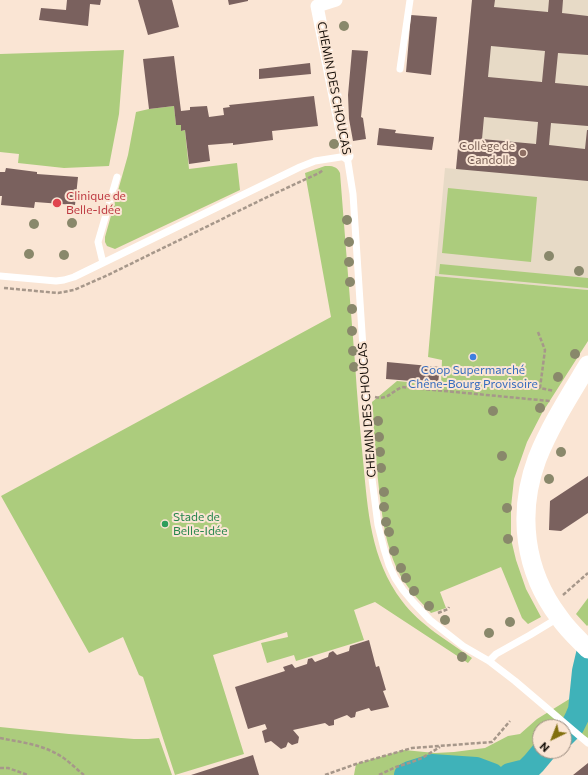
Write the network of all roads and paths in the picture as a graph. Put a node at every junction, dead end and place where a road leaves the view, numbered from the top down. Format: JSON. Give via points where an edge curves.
{"nodes":[{"id":1,"x":336,"y":0,"type":"edge"},
{"id":2,"x":410,"y":0,"type":"edge"},
{"id":3,"x":400,"y":69,"type":"dead end"},
{"id":4,"x":347,"y":156,"type":"junction"},
{"id":5,"x":117,"y":177,"type":"dead end"},
{"id":6,"x":102,"y":263,"type":"junction"},
{"id":7,"x":0,"y":276,"type":"edge"},
{"id":8,"x":538,"y":332,"type":"dead end"},
{"id":9,"x":588,"y":365,"type":"edge"},
{"id":10,"x":558,"y":392,"type":"dead end"},
{"id":11,"x":366,"y":396,"type":"junction"},
{"id":12,"x":552,"y":401,"type":"dead end"},
{"id":13,"x":588,"y":573,"type":"edge"},
{"id":14,"x":554,"y":610,"type":"junction"},
{"id":15,"x":583,"y":644,"type":"edge"},
{"id":16,"x":489,"y":661,"type":"junction"},
{"id":17,"x":510,"y":721,"type":"dead end"},
{"id":18,"x":0,"y":738,"type":"edge"},
{"id":19,"x":588,"y":743,"type":"edge"},
{"id":20,"x":440,"y":746,"type":"junction"},
{"id":21,"x":0,"y":768,"type":"edge"},
{"id":22,"x":28,"y":775,"type":"edge"},
{"id":23,"x":84,"y":775,"type":"edge"},
{"id":24,"x":325,"y":775,"type":"edge"},
{"id":25,"x":379,"y":775,"type":"edge"}],
"edges":[{"from":1,"to":4,"type":"street","name":"CHEMIN DES CHOUCAS","via":[[318,6]]},
{"from":2,"to":3,"type":"lane"},
{"from":4,"to":6,"type":"lane","via":[[315,161],[300,167]]},
{"from":4,"to":11,"type":"lane","name":"CHEMIN DES CHOUCAS","via":[[353,194]]},
{"from":5,"to":6,"type":"lane","via":[[98,242]]},
{"from":6,"to":7,"type":"lane","via":[[64,280]]},
{"from":8,"to":10,"type":"path","via":[[545,350],[540,388]]},
{"from":9,"to":14,"type":"street","via":[[554,422],[529,487],[526,526],[529,553],[537,578]]},
{"from":11,"to":12,"type":"path","via":[[389,396],[402,387]]},
{"from":11,"to":16,"type":"lane","name":"CHEMIN DES CHOUCAS","via":[[378,525],[395,578],[430,620],[463,646]]},
{"from":13,"to":14,"type":"path","via":[[565,594]]},
{"from":14,"to":15,"type":"street"},
{"from":14,"to":16,"type":"lane","via":[[541,629],[496,654]]},
{"from":16,"to":19,"type":"lane","name":"CHEMIN DES CHOUCAS"},
{"from":17,"to":20,"type":"path","via":[[492,742]]},
{"from":18,"to":23,"type":"path","via":[[51,751]]},
{"from":20,"to":24,"type":"path","via":[[404,750]]},
{"from":20,"to":25,"type":"path","via":[[422,758]]},
{"from":21,"to":22,"type":"path"}]}
